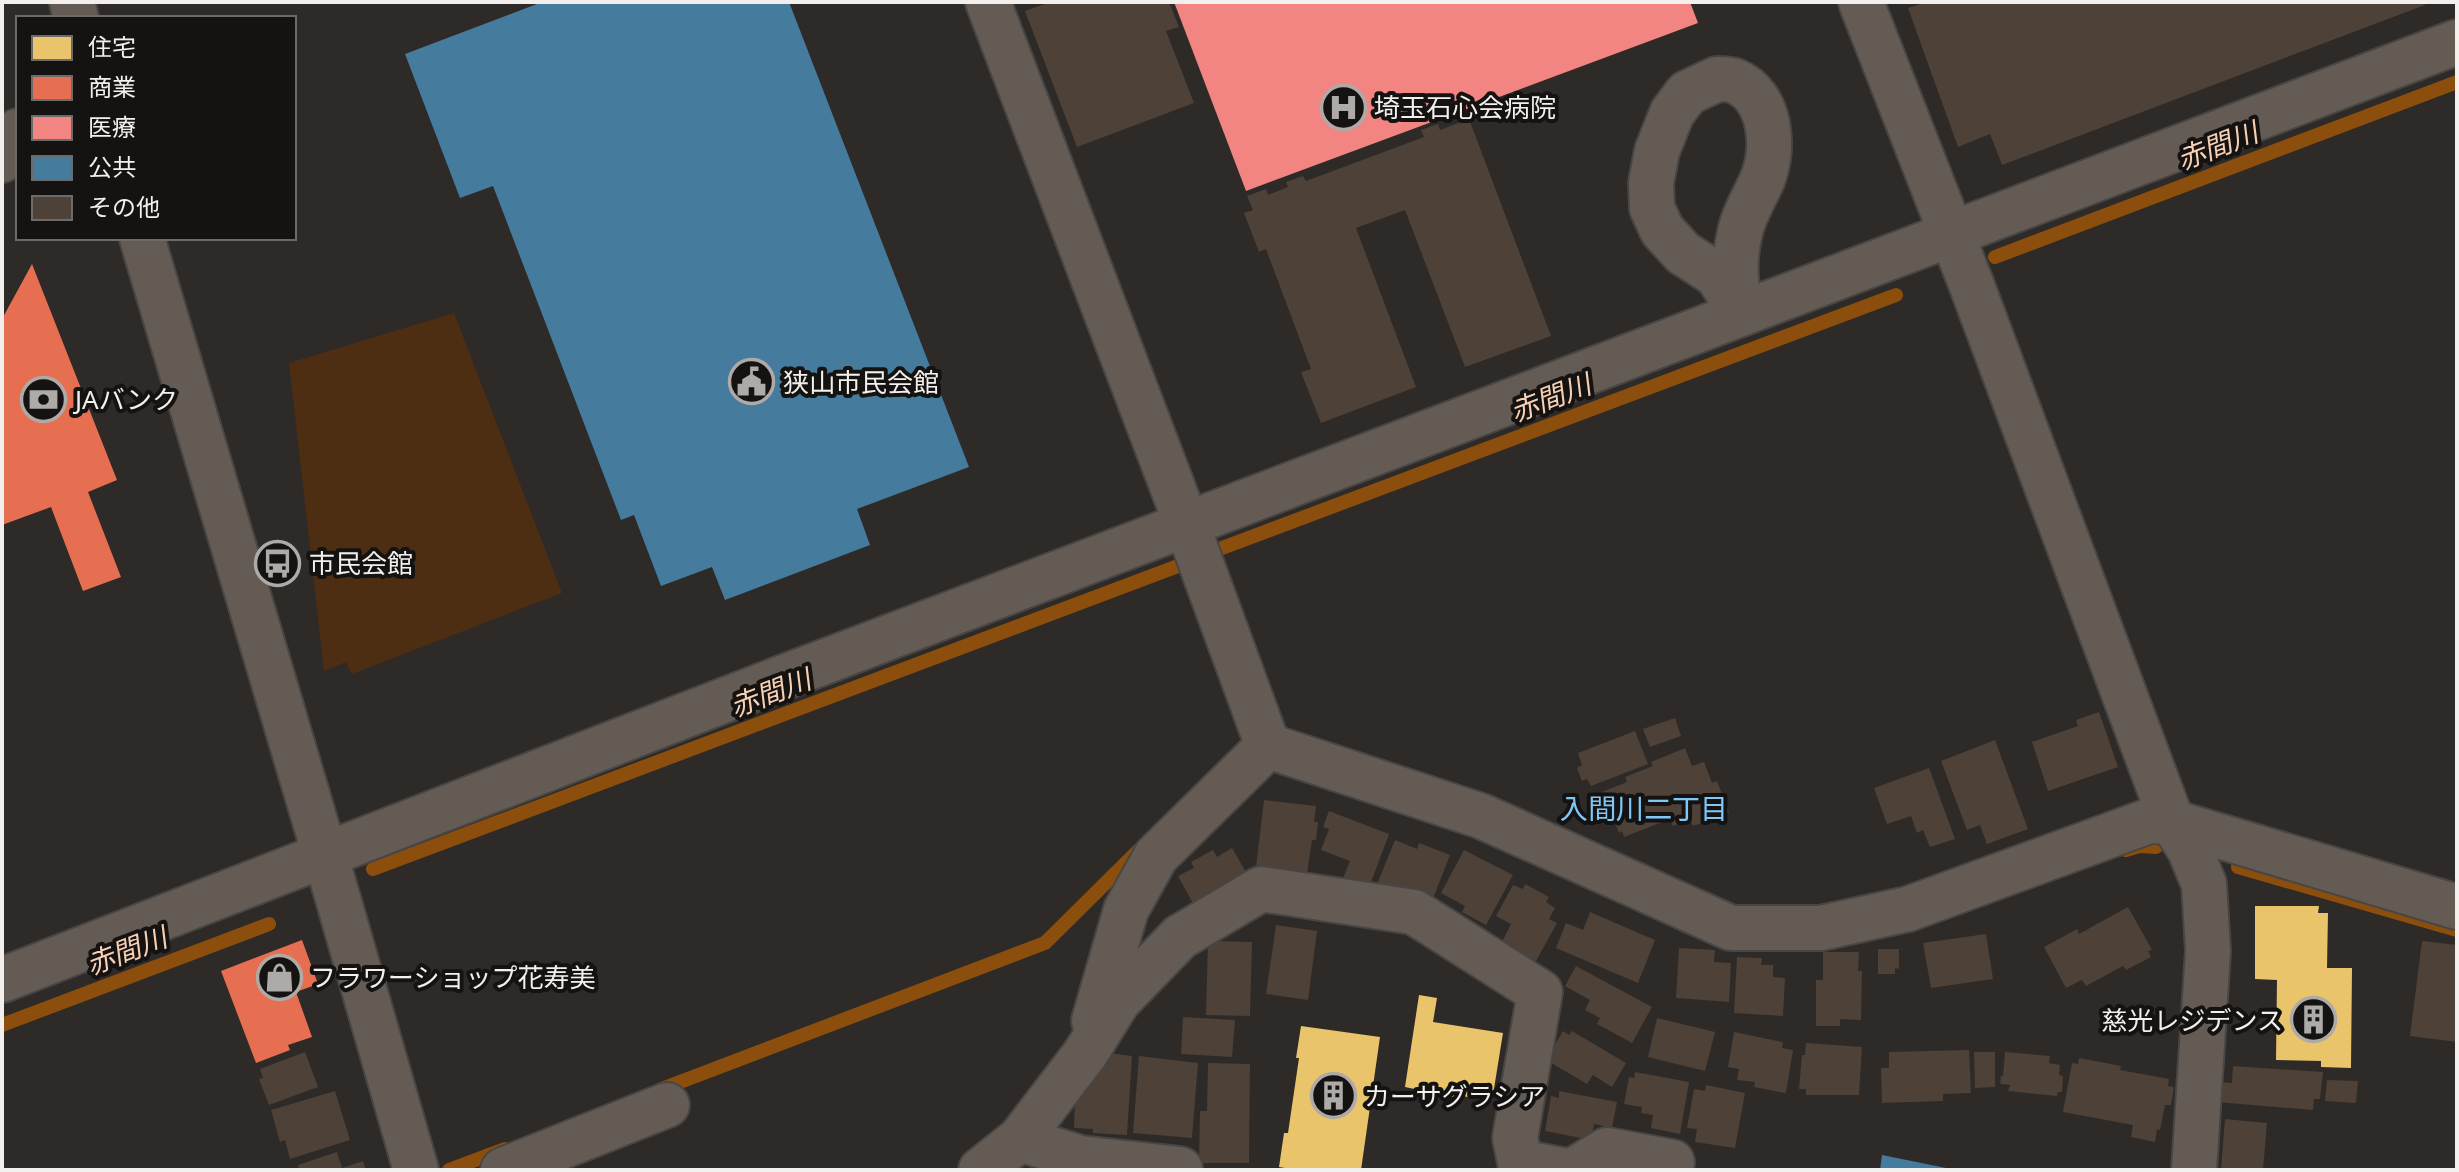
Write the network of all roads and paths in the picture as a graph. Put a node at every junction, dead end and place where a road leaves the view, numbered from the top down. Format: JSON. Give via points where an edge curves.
{"nodes":[{"id":1,"x":988,"y":2,"type":"edge"},
{"id":2,"x":1861,"y":2,"type":"edge"},
{"id":3,"x":2457,"y":42,"type":"edge"},
{"id":4,"x":16,"y":135,"type":"edge"},
{"id":5,"x":2,"y":160,"type":"edge"},
{"id":6,"x":1951,"y":233,"type":"junction"},
{"id":7,"x":143,"y":240,"type":"edge"},
{"id":8,"x":1741,"y":313,"type":"junction"},
{"id":9,"x":1187,"y":525,"type":"junction"},
{"id":10,"x":1268,"y":746,"type":"junction"},
{"id":11,"x":2172,"y":822,"type":"junction"},
{"id":12,"x":325,"y":853,"type":"junction"},
{"id":13,"x":2457,"y":907,"type":"edge"},
{"id":14,"x":7,"y":978,"type":"edge"},
{"id":15,"x":1085,"y":1054,"type":"junction"},
{"id":16,"x":667,"y":1105,"type":"dead end"},
{"id":17,"x":1020,"y":1139,"type":"junction"},
{"id":18,"x":1672,"y":1162,"type":"dead end"},
{"id":19,"x":414,"y":1164,"type":"edge"},
{"id":20,"x":1180,"y":1169,"type":"edge"},
{"id":21,"x":503,"y":1170,"type":"edge"},
{"id":22,"x":981,"y":1170,"type":"edge"},
{"id":23,"x":1562,"y":1170,"type":"edge"},
{"id":24,"x":1574,"y":1170,"type":"edge"},
{"id":25,"x":2194,"y":1170,"type":"edge"}],
"edges":[{"from":1,"to":9,"type":"street"},
{"from":2,"to":6,"type":"street"},
{"from":3,"to":6,"type":"street"},
{"from":4,"to":5,"type":"street"},
{"from":6,"to":8,"type":"street"},
{"from":6,"to":11,"type":"street"},
{"from":7,"to":12,"type":"street"},
{"from":8,"to":8,"type":"street","via":[[1717,275],[1683,253],[1662,230],[1652,208],[1657,151],[1672,113],[1687,93],[1717,79],[1735,82],[1758,99],[1768,126],[1770,150],[1735,257]]},
{"from":8,"to":9,"type":"street"},
{"from":9,"to":10,"type":"street"},
{"from":9,"to":12,"type":"street"},
{"from":10,"to":11,"type":"street","via":[[1481,816],[1731,928],[1821,928],[1908,909],[2149,821]]},
{"from":10,"to":15,"type":"street","via":[[1156,856],[1126,910]]},
{"from":11,"to":13,"type":"street"},
{"from":11,"to":25,"type":"street","via":[[2204,884],[2208,951]]},
{"from":12,"to":14,"type":"street"},
{"from":12,"to":19,"type":"street"},
{"from":15,"to":17,"type":"street"},
{"from":15,"to":23,"type":"street","via":[[1118,1001],[1180,937],[1261,889],[1414,912],[1540,992],[1515,1138],[1520,1162]]},
{"from":16,"to":21,"type":"street"},
{"from":17,"to":20,"type":"street","via":[[1080,1158]]},
{"from":17,"to":22,"type":"street"},
{"from":18,"to":24,"type":"street","via":[[1607,1150]]}]}
